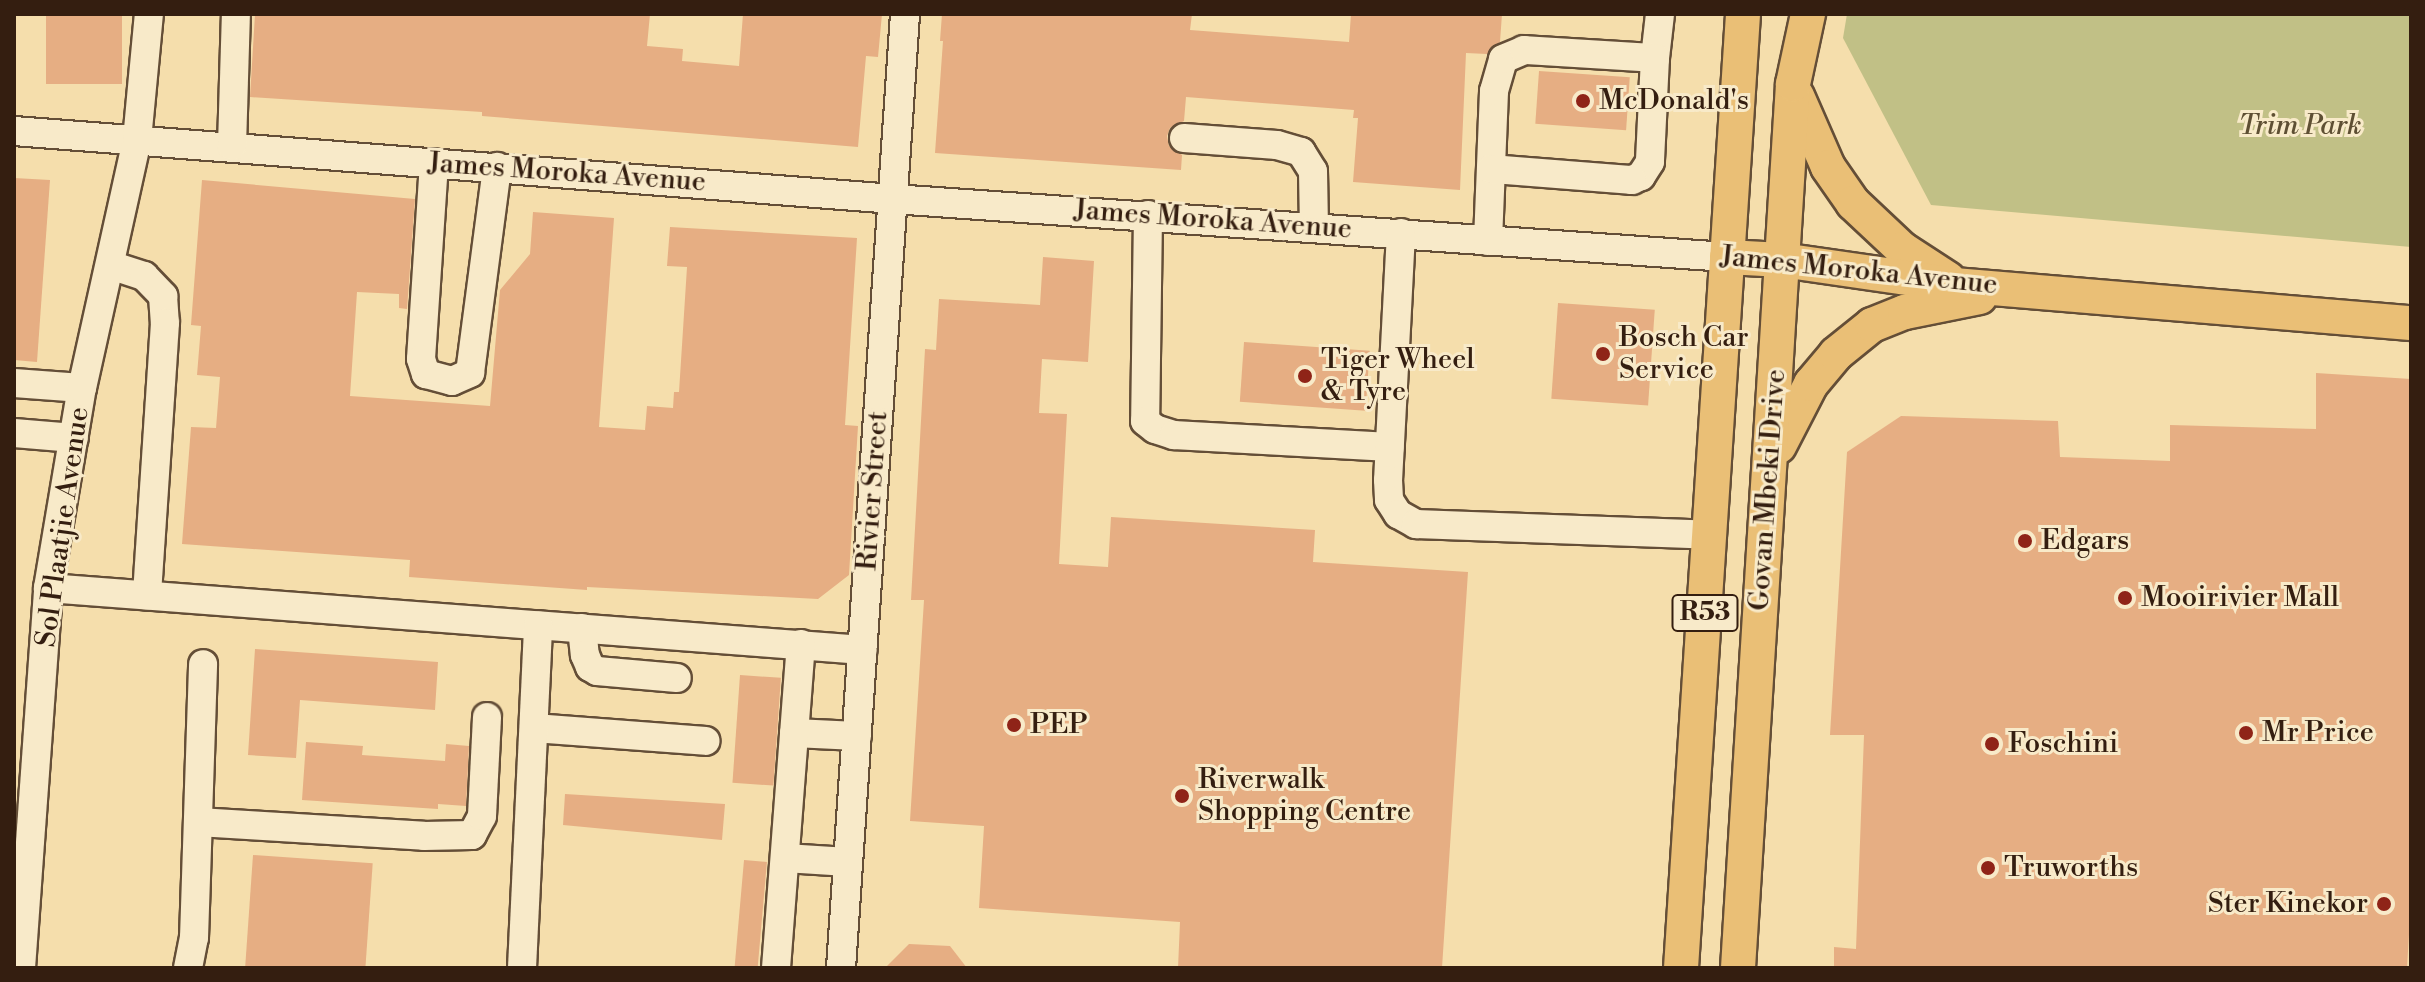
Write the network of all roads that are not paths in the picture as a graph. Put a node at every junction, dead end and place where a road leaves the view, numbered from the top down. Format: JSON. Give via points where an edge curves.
{"nodes":[{"id":1,"x":149,"y":14,"type":"edge"},
{"id":2,"x":236,"y":14,"type":"edge"},
{"id":3,"x":905,"y":14,"type":"edge"},
{"id":4,"x":1660,"y":14,"type":"edge"},
{"id":5,"x":1742,"y":14,"type":"edge"},
{"id":6,"x":1808,"y":14,"type":"edge"},
{"id":7,"x":1655,"y":58,"type":"junction"},
{"id":8,"x":1793,"y":84,"type":"junction"},
{"id":9,"x":14,"y":131,"type":"edge"},
{"id":10,"x":1184,"y":138,"type":"dead end"},
{"id":11,"x":137,"y":140,"type":"junction"},
{"id":12,"x":232,"y":146,"type":"junction"},
{"id":13,"x":434,"y":163,"type":"junction"},
{"id":14,"x":497,"y":167,"type":"junction"},
{"id":15,"x":1491,"y":169,"type":"junction"},
{"id":16,"x":893,"y":199,"type":"junction"},
{"id":17,"x":1148,"y":215,"type":"junction"},
{"id":18,"x":1314,"y":227,"type":"junction"},
{"id":19,"x":1401,"y":233,"type":"junction"},
{"id":20,"x":1488,"y":241,"type":"junction"},
{"id":21,"x":1727,"y":257,"type":"junction"},
{"id":22,"x":1782,"y":260,"type":"junction"},
{"id":23,"x":110,"y":265,"type":"junction"},
{"id":24,"x":1956,"y":285,"type":"junction"},
{"id":25,"x":2019,"y":287,"type":"junction"},
{"id":26,"x":2411,"y":323,"type":"edge"},
{"id":27,"x":14,"y":383,"type":"edge"},
{"id":28,"x":82,"y":388,"type":"junction"},
{"id":29,"x":14,"y":433,"type":"edge"},
{"id":30,"x":74,"y":438,"type":"junction"},
{"id":31,"x":1390,"y":447,"type":"junction"},
{"id":32,"x":1769,"y":466,"type":"junction"},
{"id":33,"x":1710,"y":535,"type":"junction"},
{"id":34,"x":48,"y":588,"type":"junction"},
{"id":35,"x":147,"y":595,"type":"junction"},
{"id":36,"x":538,"y":625,"type":"junction"},
{"id":37,"x":582,"y":628,"type":"junction"},
{"id":38,"x":801,"y":644,"type":"junction"},
{"id":39,"x":863,"y":650,"type":"junction"},
{"id":40,"x":203,"y":664,"type":"dead end"},
{"id":41,"x":677,"y":678,"type":"dead end"},
{"id":42,"x":487,"y":717,"type":"dead end"},
{"id":43,"x":534,"y":728,"type":"junction"},
{"id":44,"x":794,"y":733,"type":"junction"},
{"id":45,"x":857,"y":736,"type":"junction"},
{"id":46,"x":706,"y":741,"type":"dead end"},
{"id":47,"x":25,"y":770,"type":"edge"},
{"id":48,"x":198,"y":822,"type":"junction"},
{"id":49,"x":785,"y":858,"type":"junction"},
{"id":50,"x":848,"y":862,"type":"junction"},
{"id":51,"x":21,"y":968,"type":"edge"},
{"id":52,"x":188,"y":968,"type":"edge"},
{"id":53,"x":522,"y":968,"type":"edge"},
{"id":54,"x":776,"y":968,"type":"edge"},
{"id":55,"x":841,"y":968,"type":"edge"},
{"id":56,"x":1681,"y":968,"type":"edge"},
{"id":57,"x":1738,"y":968,"type":"edge"}],
"edges":[{"from":1,"to":11,"type":"street","name":"Sol Plaatjie Avenue"},
{"from":2,"to":12,"type":"street"},
{"from":3,"to":16,"type":"street","name":"Rivier Street"},
{"from":4,"to":7,"type":"street"},
{"from":5,"to":21,"type":"main road","name":"Govan Mbeki Drive","number":"R53"},
{"from":6,"to":8,"type":"main road","name":"Govan Mbeki Drive","number":"R53"},
{"from":7,"to":15,"type":"street","via":[[1524,50],[1503,59],[1494,91]]},
{"from":7,"to":15,"type":"street","via":[[1650,162],[1641,176],[1632,180]]},
{"from":8,"to":22,"type":"main road","name":"Govan Mbeki Drive","number":"R53"},
{"from":8,"to":24,"type":"main road","via":[[1823,156],[1853,203],[1902,249]]},
{"from":9,"to":11,"type":"street","name":"James Moroka Avenue"},
{"from":10,"to":18,"type":"street","via":[[1277,145],[1301,152],[1313,171]]},
{"from":11,"to":12,"type":"street","name":"James Moroka Avenue"},
{"from":11,"to":23,"type":"street","name":"Sol Plaatjie Avenue"},
{"from":12,"to":13,"type":"street","name":"James Moroka Avenue"},
{"from":13,"to":14,"type":"street","name":"James Moroka Avenue"},
{"from":13,"to":14,"type":"street","via":[[421,359],[426,374],[452,381],[470,373]]},
{"from":14,"to":16,"type":"street","name":"James Moroka Avenue"},
{"from":15,"to":20,"type":"street"},
{"from":16,"to":17,"type":"street","name":"James Moroka Avenue"},
{"from":16,"to":39,"type":"street","name":"Rivier Street"},
{"from":17,"to":18,"type":"street","name":"James Moroka Avenue"},
{"from":17,"to":31,"type":"street","via":[[1145,421],[1174,435]]},
{"from":18,"to":19,"type":"street","name":"James Moroka Avenue"},
{"from":19,"to":20,"type":"street","name":"James Moroka Avenue"},
{"from":19,"to":31,"type":"street"},
{"from":20,"to":21,"type":"street","name":"James Moroka Avenue"},
{"from":21,"to":22,"type":"main road","name":"James Moroka Avenue"},
{"from":21,"to":33,"type":"main road","name":"Govan Mbeki Drive","number":"R53"},
{"from":22,"to":24,"type":"main road","name":"James Moroka Avenue"},
{"from":22,"to":32,"type":"main road","name":"Govan Mbeki Drive","number":"R53"},
{"from":23,"to":28,"type":"street","name":"Sol Plaatjie Avenue"},
{"from":23,"to":35,"type":"street","via":[[144,276],[163,296]]},
{"from":24,"to":25,"type":"main road","name":"James Moroka Avenue"},
{"from":25,"to":26,"type":"main road","name":"James Moroka Avenue"},
{"from":25,"to":32,"type":"main road","via":[[1905,312],[1872,325],[1836,354],[1811,384]]},
{"from":27,"to":28,"type":"street"},
{"from":28,"to":30,"type":"street","name":"Sol Plaatjie Avenue"},
{"from":29,"to":30,"type":"street"},
{"from":30,"to":34,"type":"street","name":"Sol Plaatjie Avenue"},
{"from":31,"to":33,"type":"street","via":[[1389,500],[1398,514],[1416,524]]},
{"from":32,"to":57,"type":"main road","name":"Govan Mbeki Drive","number":"R53"},
{"from":33,"to":56,"type":"main road","name":"Govan Mbeki Drive","number":"R53"},
{"from":34,"to":35,"type":"street"},
{"from":34,"to":47,"type":"street","name":"Sol Plaatjie Avenue"},
{"from":35,"to":36,"type":"street"},
{"from":36,"to":37,"type":"street"},
{"from":36,"to":43,"type":"street"},
{"from":37,"to":38,"type":"street"},
{"from":37,"to":41,"type":"street","via":[[585,655],[597,671]]},
{"from":38,"to":39,"type":"street"},
{"from":38,"to":44,"type":"street"},
{"from":39,"to":45,"type":"street","name":"Rivier Street"},
{"from":40,"to":48,"type":"street"},
{"from":42,"to":48,"type":"street","via":[[482,816],[472,835]]},
{"from":43,"to":46,"type":"street"},
{"from":43,"to":53,"type":"street"},
{"from":44,"to":45,"type":"street"},
{"from":44,"to":49,"type":"street"},
{"from":45,"to":50,"type":"street","name":"Rivier Street"},
{"from":47,"to":51,"type":"street","name":"Sol Plaatjie Avenue"},
{"from":48,"to":52,"type":"street"},
{"from":49,"to":50,"type":"street"},
{"from":49,"to":54,"type":"street"},
{"from":50,"to":55,"type":"street","name":"Rivier Street"}]}
